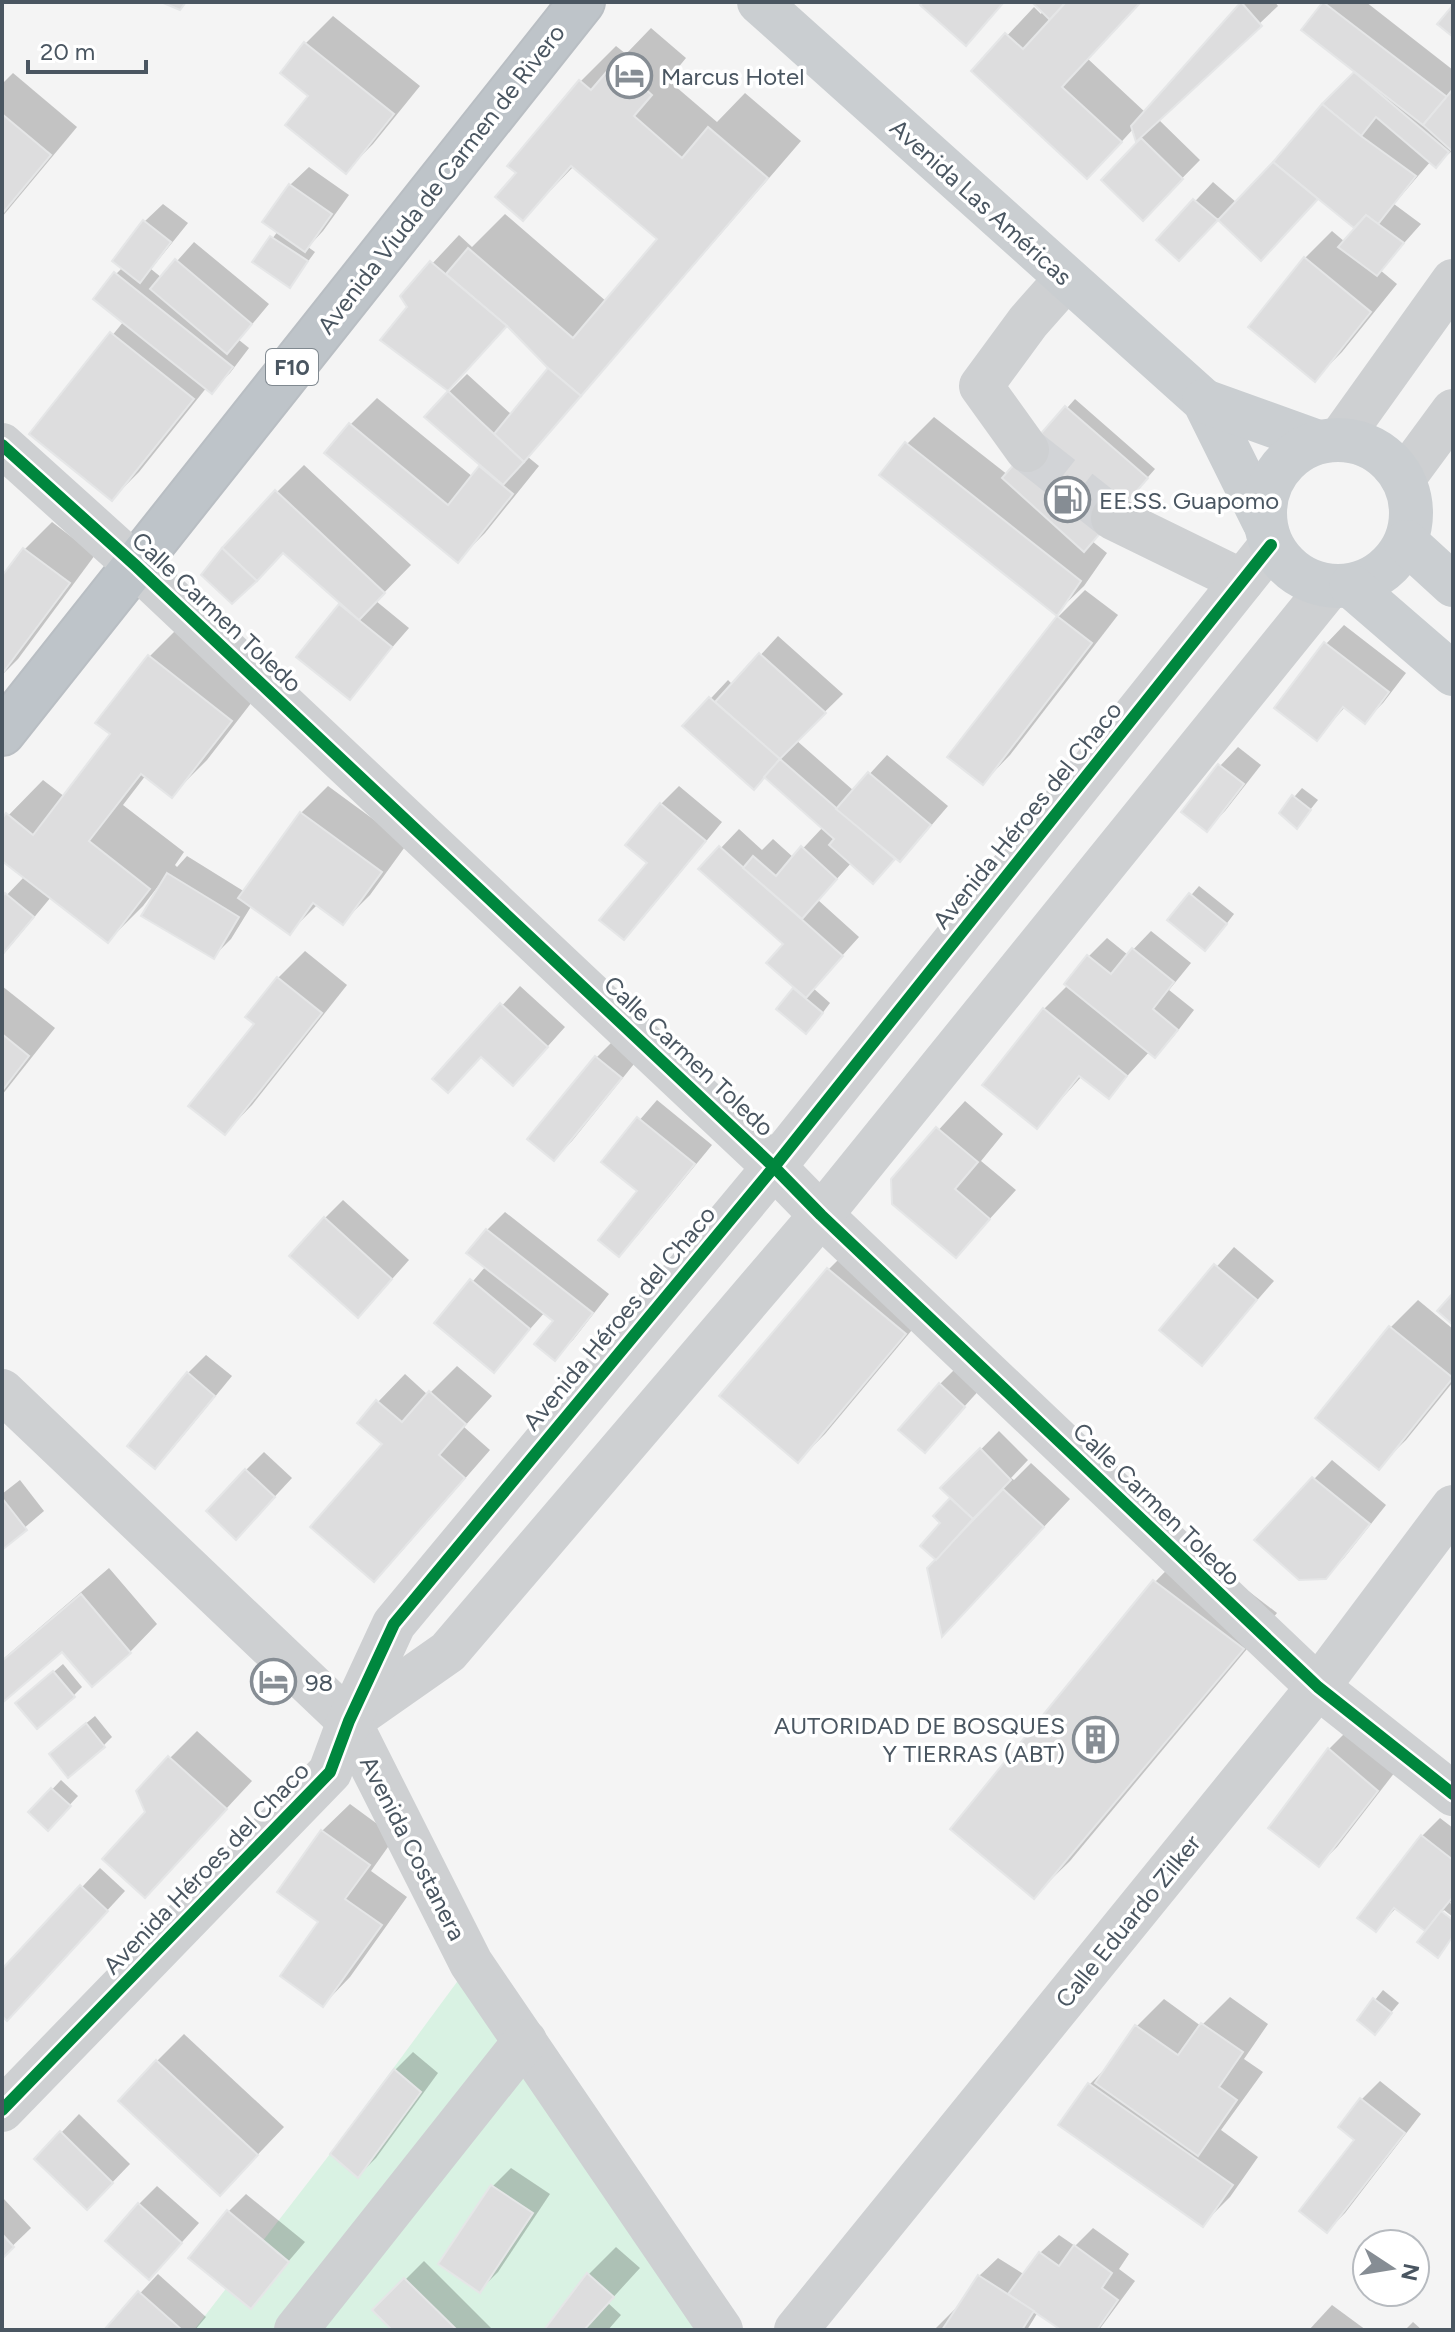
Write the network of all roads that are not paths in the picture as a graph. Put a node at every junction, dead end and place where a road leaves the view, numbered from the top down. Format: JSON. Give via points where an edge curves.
{"nodes":[{"id":1,"x":582,"y":2,"type":"edge"},
{"id":2,"x":759,"y":2,"type":"edge"},
{"id":3,"x":1066,"y":279,"type":"junction"},
{"id":4,"x":1453,"y":281,"type":"edge"},
{"id":5,"x":1204,"y":401,"type":"junction"},
{"id":6,"x":1453,"y":411,"type":"edge"},
{"id":7,"x":1329,"y":440,"type":"junction"},
{"id":8,"x":2,"y":445,"type":"edge"},
{"id":9,"x":1027,"y":450,"type":"tunnel mouth"},
{"id":10,"x":1403,"y":479,"type":"junction"},
{"id":11,"x":1113,"y":518,"type":"tunnel mouth"},
{"id":12,"x":1268,"y":534,"type":"junction"},
{"id":13,"x":1406,"y":542,"type":"junction"},
{"id":14,"x":135,"y":565,"type":"junction"},
{"id":15,"x":1242,"y":581,"type":"junction"},
{"id":16,"x":1453,"y":585,"type":"edge"},
{"id":17,"x":1340,"y":586,"type":"junction"},
{"id":18,"x":1453,"y":674,"type":"edge"},
{"id":19,"x":2,"y":733,"type":"edge"},
{"id":20,"x":774,"y":1167,"type":"junction"},
{"id":21,"x":821,"y":1215,"type":"junction"},
{"id":22,"x":2,"y":1391,"type":"edge"},
{"id":23,"x":1453,"y":1507,"type":"edge"},
{"id":24,"x":1318,"y":1687,"type":"junction"},
{"id":25,"x":349,"y":1721,"type":"junction"},
{"id":26,"x":1453,"y":1794,"type":"edge"},
{"id":27,"x":525,"y":2041,"type":"junction"},
{"id":28,"x":6,"y":2097,"type":"edge"},
{"id":29,"x":296,"y":2330,"type":"edge"},
{"id":30,"x":721,"y":2330,"type":"edge"},
{"id":31,"x":796,"y":2330,"type":"edge"}],
"edges":[{"from":1,"to":14,"type":"highway","name":"Avenida Viuda de Carmen de Rivero","number":"F10"},
{"from":2,"to":3,"type":"main road","name":"Avenida Las Américas"},
{"from":3,"to":5,"type":"main road","name":"Avenida Las Américas"},
{"from":3,"to":9,"type":"street","via":[[981,386]]},
{"from":4,"to":7,"type":"street"},
{"from":5,"to":7,"type":"main road","name":"Avenida Las Américas"},
{"from":5,"to":12,"type":"main road","name":"Avenida Las Américas"},
{"from":6,"to":10,"type":"street"},
{"from":7,"to":10,"type":"main road","via":[[1359,442],[1377,450]]},
{"from":7,"to":12,"type":"main road","via":[[1299,450],[1277,472],[1265,501]]},
{"from":8,"to":14,"type":"street","name":"Calle Carmen Toledo"},
{"from":10,"to":13,"type":"main road","via":[[1410,499]]},
{"from":11,"to":15,"type":"street"},
{"from":12,"to":15,"type":"street","name":"Avenida Héroes del Chaco"},
{"from":12,"to":17,"type":"main road","via":[[1285,565],[1305,580]]},
{"from":13,"to":16,"type":"main road"},
{"from":13,"to":17,"type":"main road","via":[[1396,558],[1368,580]]},
{"from":14,"to":19,"type":"highway","name":"Avenida Viuda de Carmen de Rivero","number":"F10"},
{"from":14,"to":20,"type":"street","name":"Calle Carmen Toledo"},
{"from":15,"to":20,"type":"street","name":"Avenida Héroes del Chaco"},
{"from":17,"to":18,"type":"main road"},
{"from":17,"to":21,"type":"street"},
{"from":20,"to":21,"type":"street","name":"Calle Carmen Toledo"},
{"from":20,"to":25,"type":"street","name":"Avenida Héroes del Chaco","via":[[394,1624]]},
{"from":21,"to":24,"type":"street","name":"Calle Carmen Toledo"},
{"from":21,"to":25,"type":"street","via":[[448,1652]]},
{"from":22,"to":25,"type":"street","name":"Avenida Costanera"},
{"from":23,"to":24,"type":"street","name":"Calle Eduardo Zilker"},
{"from":24,"to":26,"type":"street","name":"Calle Carmen Toledo"},
{"from":24,"to":31,"type":"street","name":"Calle Eduardo Zilker"},
{"from":25,"to":27,"type":"street","name":"Avenida Costanera","via":[[471,1963]]},
{"from":25,"to":28,"type":"street","name":"Avenida Héroes del Chaco","via":[[330,1772]]},
{"from":27,"to":29,"type":"street"},
{"from":27,"to":30,"type":"street","name":"Avenida Costanera"}]}
